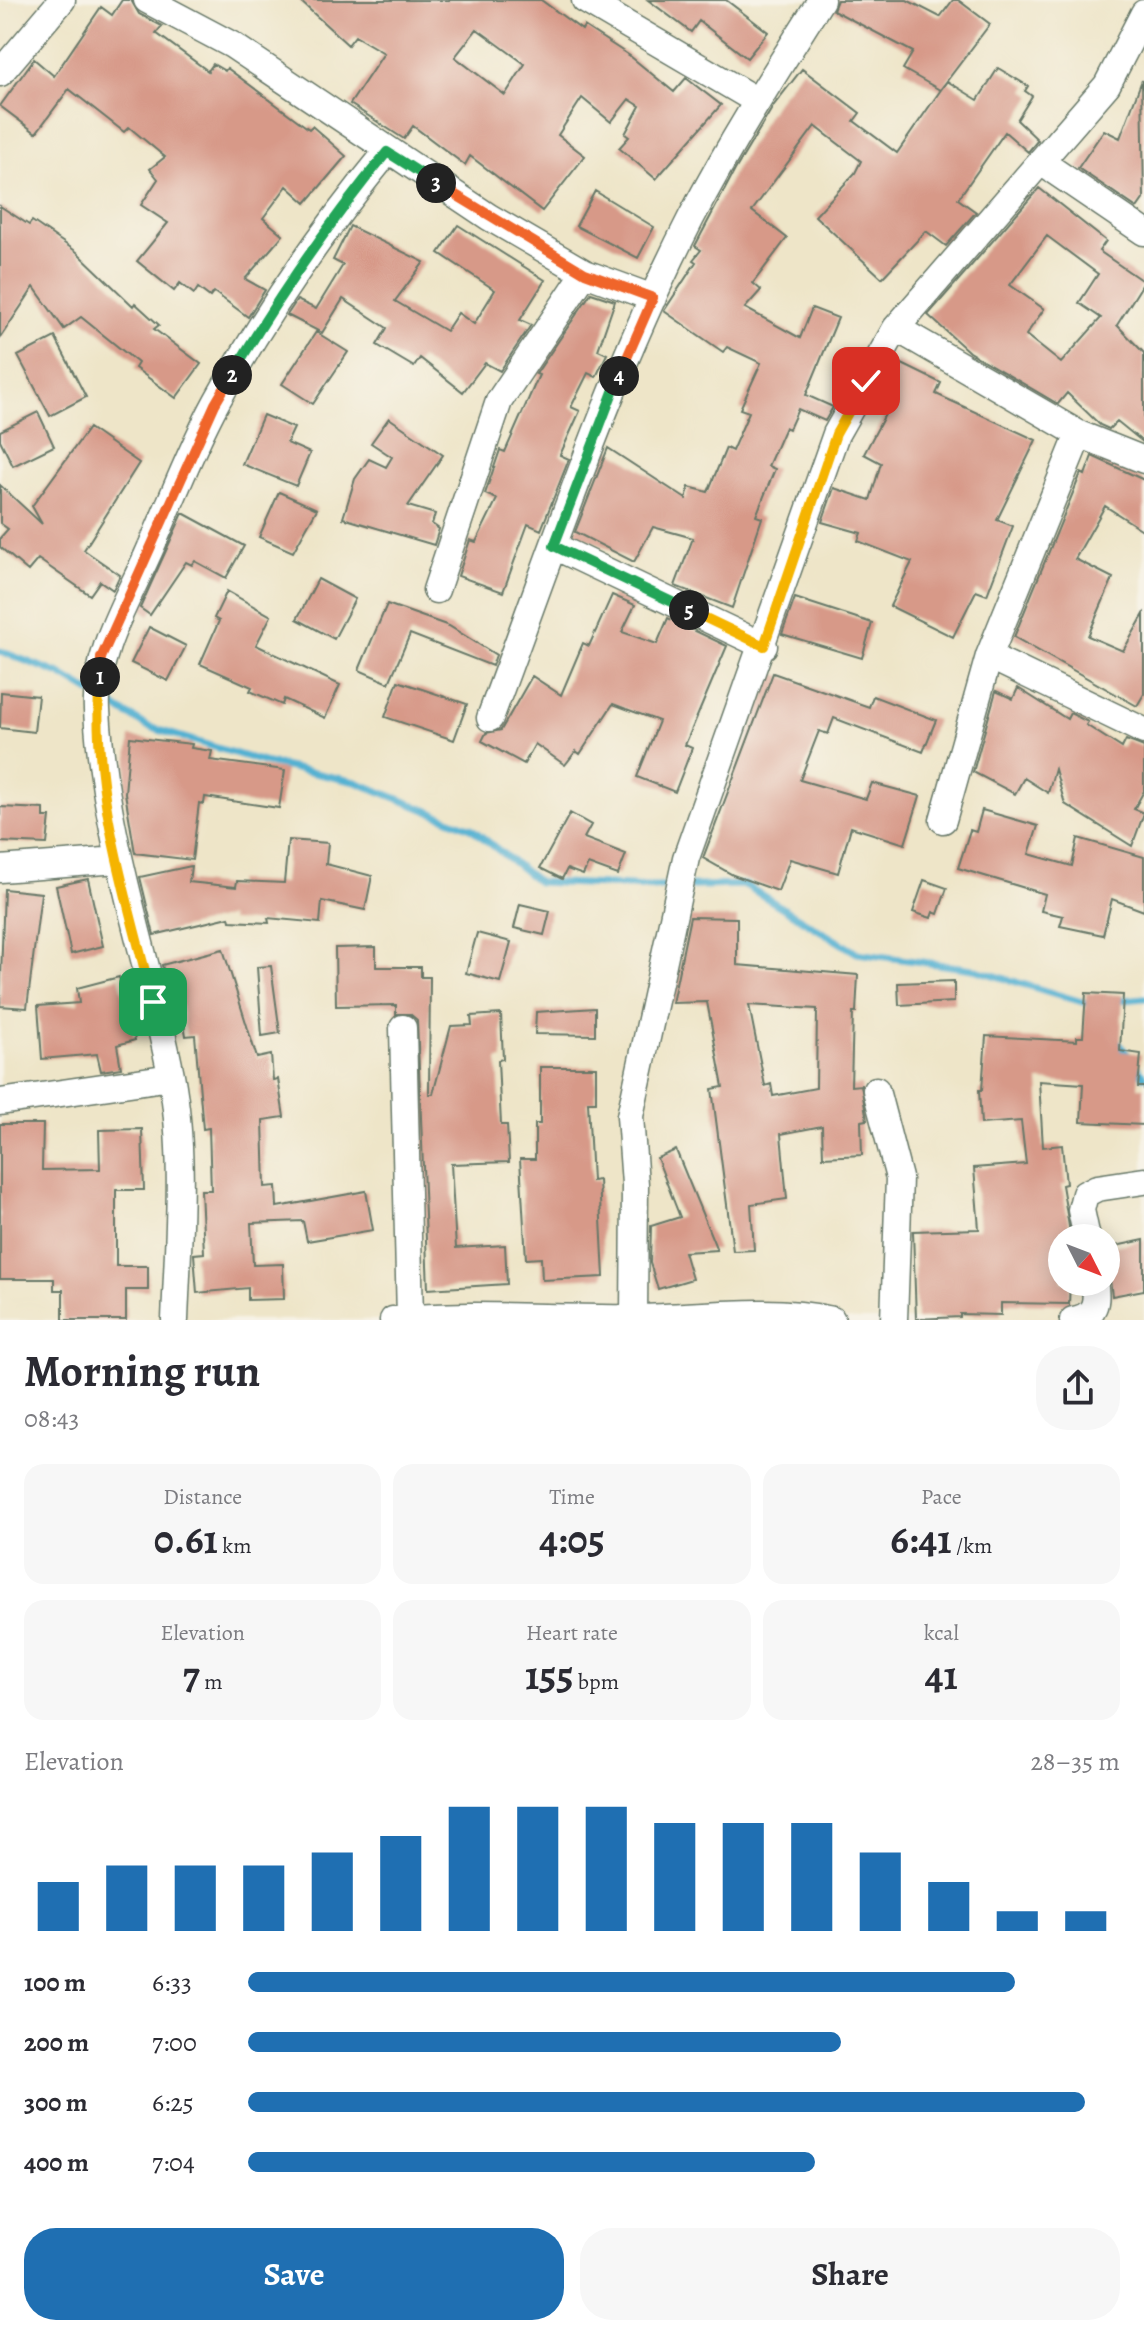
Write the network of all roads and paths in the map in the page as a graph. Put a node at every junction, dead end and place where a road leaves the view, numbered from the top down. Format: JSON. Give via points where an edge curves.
{"nodes":[{"id":1,"x":62,"y":0,"type":"edge"},
{"id":2,"x":147,"y":0,"type":"edge"},
{"id":3,"x":585,"y":0,"type":"edge"},
{"id":4,"x":821,"y":0,"type":"edge"},
{"id":5,"x":1144,"y":13,"type":"edge"},
{"id":6,"x":0,"y":73,"type":"edge"},
{"id":7,"x":757,"y":101,"type":"junction"},
{"id":8,"x":387,"y":152,"type":"junction"},
{"id":9,"x":1041,"y":162,"type":"junction"},
{"id":10,"x":1144,"y":232,"type":"edge"},
{"id":11,"x":585,"y":273,"type":"junction"},
{"id":12,"x":653,"y":298,"type":"junction"},
{"id":13,"x":896,"y":328,"type":"junction"},
{"id":14,"x":1079,"y":434,"type":"junction"},
{"id":15,"x":1144,"y":460,"type":"edge"},
{"id":16,"x":554,"y":546,"type":"junction"},
{"id":17,"x":436,"y":590,"type":"dead end"},
{"id":18,"x":764,"y":646,"type":"junction"},
{"id":19,"x":989,"y":656,"type":"junction"},
{"id":20,"x":490,"y":718,"type":"dead end"},
{"id":21,"x":1144,"y":731,"type":"edge"},
{"id":22,"x":943,"y":820,"type":"dead end"},
{"id":23,"x":118,"y":860,"type":"junction"},
{"id":24,"x":0,"y":869,"type":"edge"},
{"id":25,"x":403,"y":1028,"type":"dead end"},
{"id":26,"x":171,"y":1077,"type":"junction"},
{"id":27,"x":876,"y":1090,"type":"dead end"},
{"id":28,"x":0,"y":1102,"type":"edge"},
{"id":29,"x":1144,"y":1181,"type":"edge"},
{"id":30,"x":1084,"y":1224,"type":"edge"},
{"id":31,"x":1095,"y":1296,"type":"edge"},
{"id":32,"x":402,"y":1319,"type":"edge"},
{"id":33,"x":634,"y":1319,"type":"edge"},
{"id":34,"x":175,"y":1320,"type":"edge"},
{"id":35,"x":832,"y":1320,"type":"edge"},
{"id":36,"x":894,"y":1320,"type":"edge"},
{"id":37,"x":1073,"y":1320,"type":"edge"}],
"edges":[{"from":1,"to":6,"type":"street"},
{"from":2,"to":8,"type":"street","via":[[232,45]]},
{"from":3,"to":7,"type":"street"},
{"from":4,"to":7,"type":"street"},
{"from":5,"to":9,"type":"street","via":[[1107,85]]},
{"from":7,"to":12,"type":"street"},
{"from":8,"to":11,"type":"street"},
{"from":8,"to":23,"type":"street","via":[[277,297],[215,404],[101,658],[97,708]]},
{"from":9,"to":10,"type":"street"},
{"from":9,"to":13,"type":"street"},
{"from":11,"to":12,"type":"street"},
{"from":11,"to":17,"type":"street","via":[[499,401]]},
{"from":12,"to":16,"type":"street"},
{"from":13,"to":14,"type":"street"},
{"from":13,"to":18,"type":"street","via":[[836,434]]},
{"from":14,"to":15,"type":"street"},
{"from":14,"to":19,"type":"street"},
{"from":16,"to":18,"type":"street"},
{"from":16,"to":20,"type":"street"},
{"from":18,"to":33,"type":"street","via":[[686,858],[630,1116]]},
{"from":19,"to":21,"type":"street"},
{"from":19,"to":22,"type":"street"},
{"from":23,"to":24,"type":"street"},
{"from":23,"to":26,"type":"street"},
{"from":25,"to":32,"type":"street"},
{"from":26,"to":28,"type":"street"},
{"from":26,"to":34,"type":"street","via":[[180,1192]]},
{"from":27,"to":36,"type":"street","via":[[899,1178]]},
{"from":29,"to":30,"type":"street","via":[[1085,1194]]},
{"from":31,"to":37,"type":"street","via":[[1091,1313]]},
{"from":32,"to":33,"type":"street"},
{"from":33,"to":35,"type":"street","via":[[793,1312]]}]}
